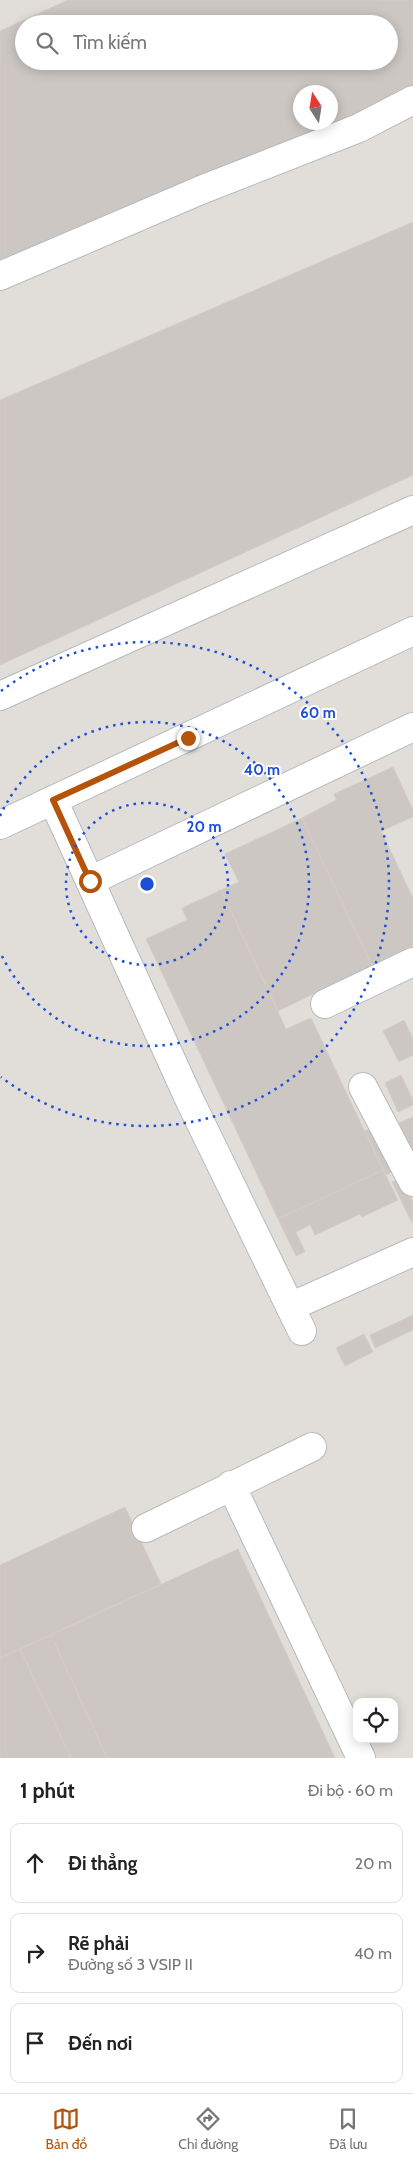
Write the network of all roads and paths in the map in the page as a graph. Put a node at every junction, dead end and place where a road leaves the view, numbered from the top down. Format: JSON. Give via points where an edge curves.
{"nodes":[{"id":1,"x":413,"y":100,"type":"edge"},
{"id":2,"x":0,"y":276,"type":"edge"},
{"id":3,"x":413,"y":510,"type":"edge"},
{"id":4,"x":413,"y":632,"type":"edge"},
{"id":5,"x":0,"y":696,"type":"edge"},
{"id":6,"x":413,"y":727,"type":"edge"},
{"id":7,"x":53,"y":800,"type":"junction"},
{"id":8,"x":0,"y":825,"type":"edge"},
{"id":9,"x":90,"y":881,"type":"junction"},
{"id":10,"x":413,"y":962,"type":"edge"},
{"id":11,"x":325,"y":1004,"type":"dead end"},
{"id":12,"x":363,"y":1087,"type":"dead end"},
{"id":13,"x":413,"y":1182,"type":"edge"},
{"id":14,"x":413,"y":1252,"type":"edge"},
{"id":15,"x":290,"y":1307,"type":"junction"},
{"id":16,"x":302,"y":1331,"type":"dead end"},
{"id":17,"x":312,"y":1447,"type":"dead end"},
{"id":18,"x":231,"y":1485,"type":"junction"},
{"id":19,"x":146,"y":1528,"type":"dead end"},
{"id":20,"x":361,"y":1758,"type":"edge"}],
"edges":[{"from":1,"to":2,"type":"street","via":[[359,128],[201,190]]},
{"from":3,"to":5,"type":"street"},
{"from":4,"to":7,"type":"street"},
{"from":6,"to":9,"type":"street"},
{"from":7,"to":8,"type":"street"},
{"from":7,"to":9,"type":"street"},
{"from":9,"to":15,"type":"street","via":[[190,1101]]},
{"from":10,"to":11,"type":"street"},
{"from":12,"to":13,"type":"street"},
{"from":14,"to":15,"type":"street"},
{"from":15,"to":16,"type":"street"},
{"from":17,"to":18,"type":"street"},
{"from":18,"to":19,"type":"street"},
{"from":18,"to":20,"type":"street"}]}
